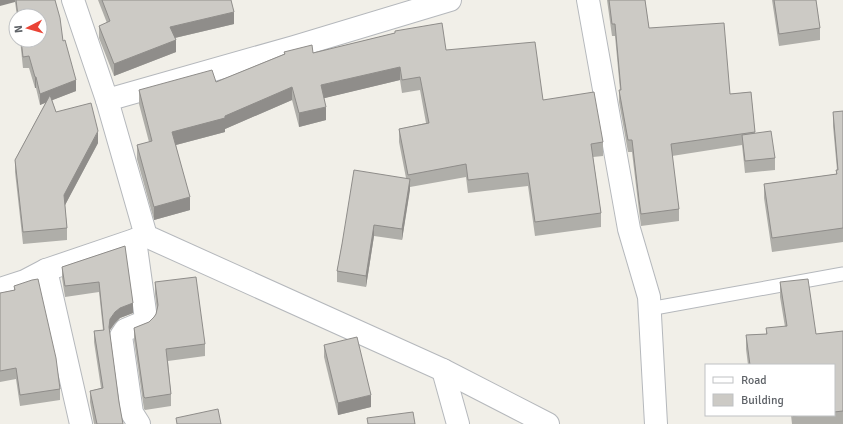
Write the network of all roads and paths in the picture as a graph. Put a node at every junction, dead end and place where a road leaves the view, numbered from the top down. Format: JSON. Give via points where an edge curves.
{"nodes":[{"id":1,"x":74,"y":0,"type":"edge"},
{"id":2,"x":450,"y":0,"type":"edge"},
{"id":3,"x":588,"y":0,"type":"edge"},
{"id":4,"x":107,"y":100,"type":"junction"},
{"id":5,"x":140,"y":238,"type":"junction"},
{"id":6,"x":46,"y":270,"type":"junction"},
{"id":7,"x":843,"y":274,"type":"edge"},
{"id":8,"x":0,"y":289,"type":"edge"},
{"id":9,"x":649,"y":309,"type":"junction"},
{"id":10,"x":443,"y":370,"type":"junction"},
{"id":11,"x":81,"y":424,"type":"edge"},
{"id":12,"x":139,"y":424,"type":"edge"},
{"id":13,"x":458,"y":424,"type":"edge"},
{"id":14,"x":548,"y":424,"type":"edge"},
{"id":15,"x":656,"y":424,"type":"edge"}],
"edges":[{"from":1,"to":4,"type":"street"},
{"from":2,"to":4,"type":"street"},
{"from":3,"to":9,"type":"street","via":[[629,229]]},
{"from":4,"to":5,"type":"street"},
{"from":5,"to":6,"type":"street"},
{"from":5,"to":10,"type":"street"},
{"from":5,"to":12,"type":"street","via":[[146,319],[125,330],[120,336],[132,413]]},
{"from":6,"to":8,"type":"street","via":[[25,281]]},
{"from":6,"to":11,"type":"street"},
{"from":7,"to":9,"type":"lane"},
{"from":9,"to":15,"type":"street"},
{"from":10,"to":13,"type":"street"},
{"from":10,"to":14,"type":"street"}]}
